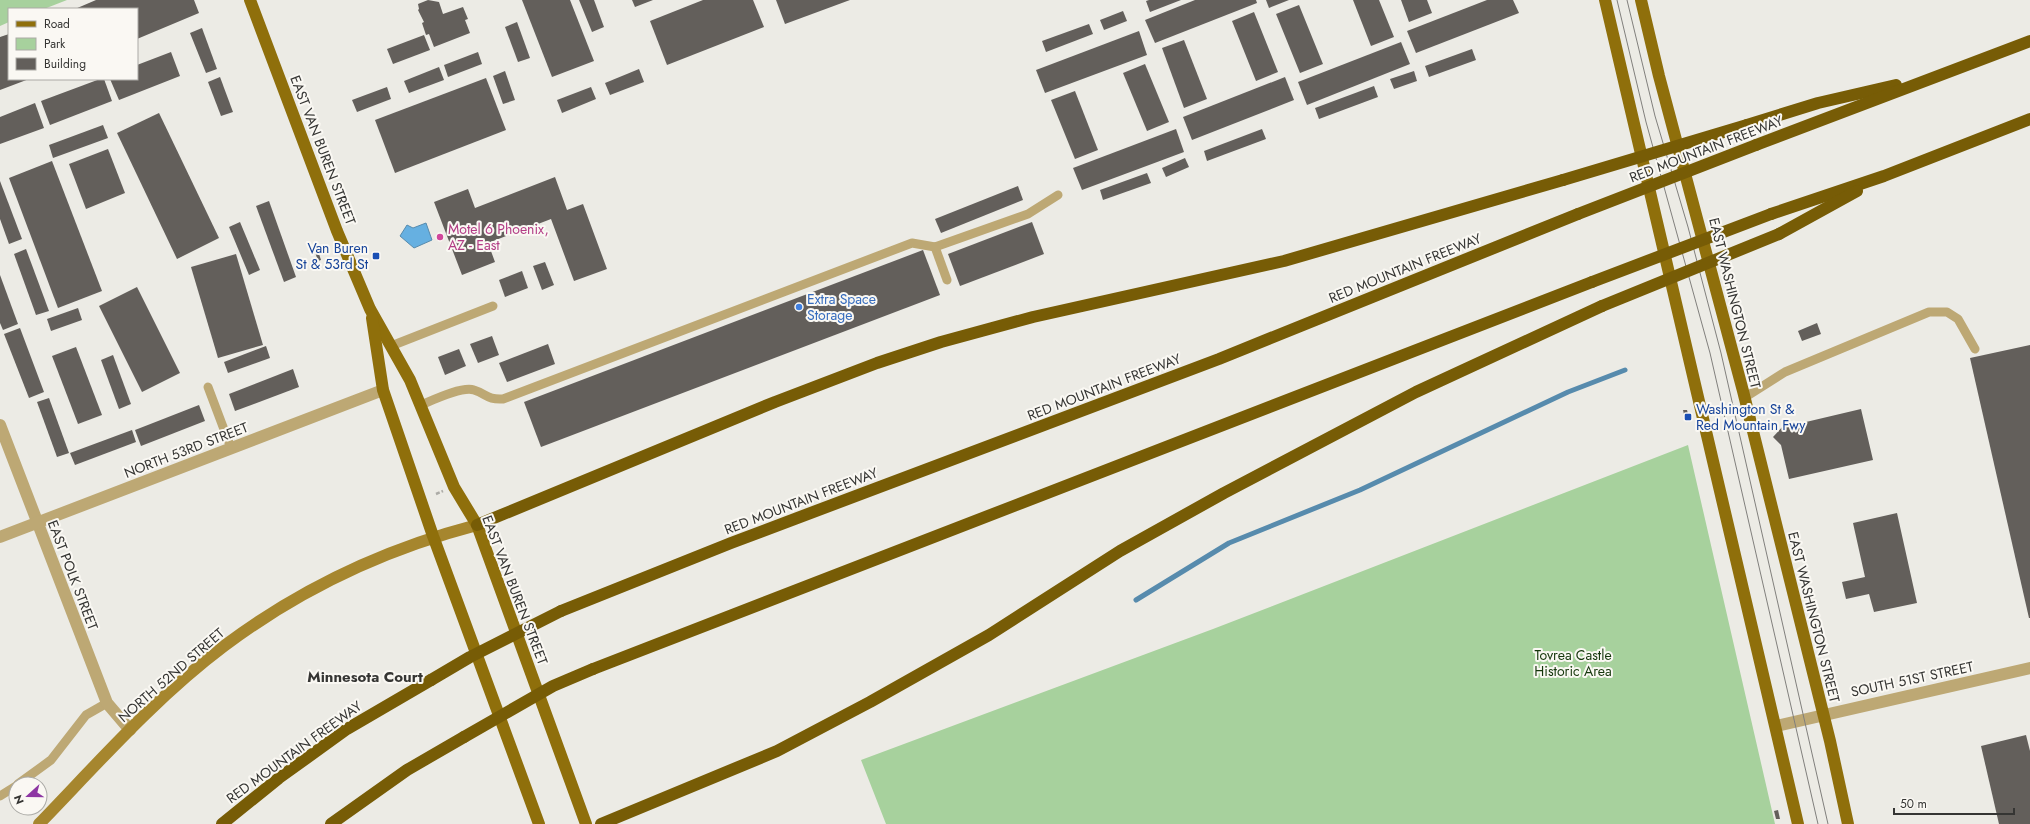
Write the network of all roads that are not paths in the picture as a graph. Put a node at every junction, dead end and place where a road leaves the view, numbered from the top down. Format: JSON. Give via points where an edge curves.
{"nodes":[{"id":1,"x":250,"y":0,"type":"edge"},
{"id":2,"x":1605,"y":0,"type":"edge"},
{"id":3,"x":1641,"y":0,"type":"edge"},
{"id":4,"x":2030,"y":41,"type":"edge"},
{"id":5,"x":1940,"y":75,"type":"junction"},
{"id":6,"x":2030,"y":119,"type":"edge"},
{"id":7,"x":1884,"y":176,"type":"junction"},
{"id":8,"x":1058,"y":195,"type":"dead end"},
{"id":9,"x":935,"y":247,"type":"junction"},
{"id":10,"x":947,"y":280,"type":"dead end"},
{"id":11,"x":493,"y":306,"type":"dead end"},
{"id":12,"x":370,"y":309,"type":"junction"},
{"id":13,"x":391,"y":346,"type":"junction"},
{"id":14,"x":1976,"y":349,"type":"dead end"},
{"id":15,"x":208,"y":387,"type":"dead end"},
{"id":16,"x":383,"y":390,"type":"junction"},
{"id":17,"x":1744,"y":398,"type":"junction"},
{"id":18,"x":420,"y":405,"type":"junction"},
{"id":19,"x":0,"y":425,"type":"edge"},
{"id":20,"x":4,"y":445,"type":"edge"},
{"id":21,"x":231,"y":448,"type":"junction"},
{"id":22,"x":37,"y":524,"type":"junction"},
{"id":23,"x":477,"y":525,"type":"junction"},
{"id":24,"x":433,"y":536,"type":"junction"},
{"id":25,"x":0,"y":537,"type":"edge"},
{"id":26,"x":2030,"y":668,"type":"edge"},
{"id":27,"x":107,"y":703,"type":"junction"},
{"id":28,"x":1823,"y":714,"type":"junction"},
{"id":29,"x":1776,"y":726,"type":"junction"},
{"id":30,"x":130,"y":730,"type":"junction"},
{"id":31,"x":29,"y":776,"type":"edge"},
{"id":32,"x":39,"y":824,"type":"edge"},
{"id":33,"x":222,"y":824,"type":"edge"},
{"id":34,"x":331,"y":824,"type":"edge"},
{"id":35,"x":539,"y":824,"type":"edge"},
{"id":36,"x":586,"y":824,"type":"edge"},
{"id":37,"x":601,"y":824,"type":"edge"},
{"id":38,"x":1798,"y":824,"type":"edge"},
{"id":39,"x":1848,"y":824,"type":"edge"}],
"edges":[{"from":1,"to":12,"type":"main road","name":"EAST VAN BUREN STREET","via":[[337,230]]},
{"from":2,"to":29,"type":"main road"},
{"from":3,"to":17,"type":"main road","name":"EAST WASHINGTON STREET"},
{"from":4,"to":5,"type":"highway","name":"RED MOUNTAIN FREEWAY"},
{"from":5,"to":23,"type":"highway","bridge":true,"via":[[1818,103],[1284,261],[1033,318],[941,342],[775,402]]},
{"from":5,"to":33,"type":"highway","name":"RED MOUNTAIN FREEWAY","bridge":true,"via":[[1578,214],[1219,359],[731,543],[561,611],[470,657],[346,729]]},
{"from":6,"to":7,"type":"highway"},
{"from":7,"to":34,"type":"highway","bridge":true,"via":[[1772,214],[1592,282],[592,669],[553,686],[407,770]]},
{"from":7,"to":37,"type":"highway","bridge":true,"via":[[1779,234],[1602,306],[1416,392],[1120,551],[989,635],[870,702],[777,751]]},
{"from":8,"to":9,"type":"lane","via":[[1028,214]]},
{"from":9,"to":10,"type":"lane"},
{"from":9,"to":18,"type":"lane","via":[[912,243],[504,399],[486,398],[474,390],[463,390]]},
{"from":11,"to":13,"type":"lane"},
{"from":12,"to":13,"type":"main road","name":"EAST VAN BUREN STREET"},
{"from":12,"to":16,"type":"main road","name":"EAST VAN BUREN STREET"},
{"from":13,"to":18,"type":"main road","name":"EAST VAN BUREN STREET","via":[[410,380]]},
{"from":14,"to":17,"type":"lane","via":[[1958,319],[1947,312],[1929,312],[1785,372]]},
{"from":15,"to":21,"type":"lane"},
{"from":16,"to":21,"type":"street","name":"NORTH 53RD STREET"},
{"from":16,"to":24,"type":"main road","name":"EAST VAN BUREN STREET"},
{"from":17,"to":28,"type":"main road","name":"EAST WASHINGTON STREET"},
{"from":18,"to":23,"type":"main road","name":"EAST VAN BUREN STREET","via":[[454,487]]},
{"from":19,"to":20,"type":"street","name":"EAST POLK STREET"},
{"from":20,"to":22,"type":"street","name":"EAST POLK STREET"},
{"from":21,"to":22,"type":"street","name":"NORTH 53RD STREET"},
{"from":22,"to":25,"type":"street","name":"NORTH 53RD STREET"},
{"from":22,"to":27,"type":"street","name":"EAST POLK STREET"},
{"from":23,"to":24,"type":"main road","name":"NORTH 52ND STREET"},
{"from":23,"to":36,"type":"main road","name":"EAST VAN BUREN STREET"},
{"from":24,"to":30,"type":"main road","name":"NORTH 52ND STREET","via":[[370,561],[274,611],[197,668]]},
{"from":24,"to":35,"type":"main road","name":"EAST VAN BUREN STREET"},
{"from":26,"to":28,"type":"street","name":"SOUTH 51ST STREET"},
{"from":27,"to":30,"type":"street","name":"EAST POLK STREET"},
{"from":27,"to":31,"type":"lane","via":[[86,715],[51,760]]},
{"from":28,"to":29,"type":"street","name":"SOUTH 51ST STREET"},
{"from":28,"to":39,"type":"main road","name":"EAST WASHINGTON STREET"},
{"from":29,"to":38,"type":"main road"},
{"from":30,"to":32,"type":"main road","name":"NORTH 52ND STREET"}]}
